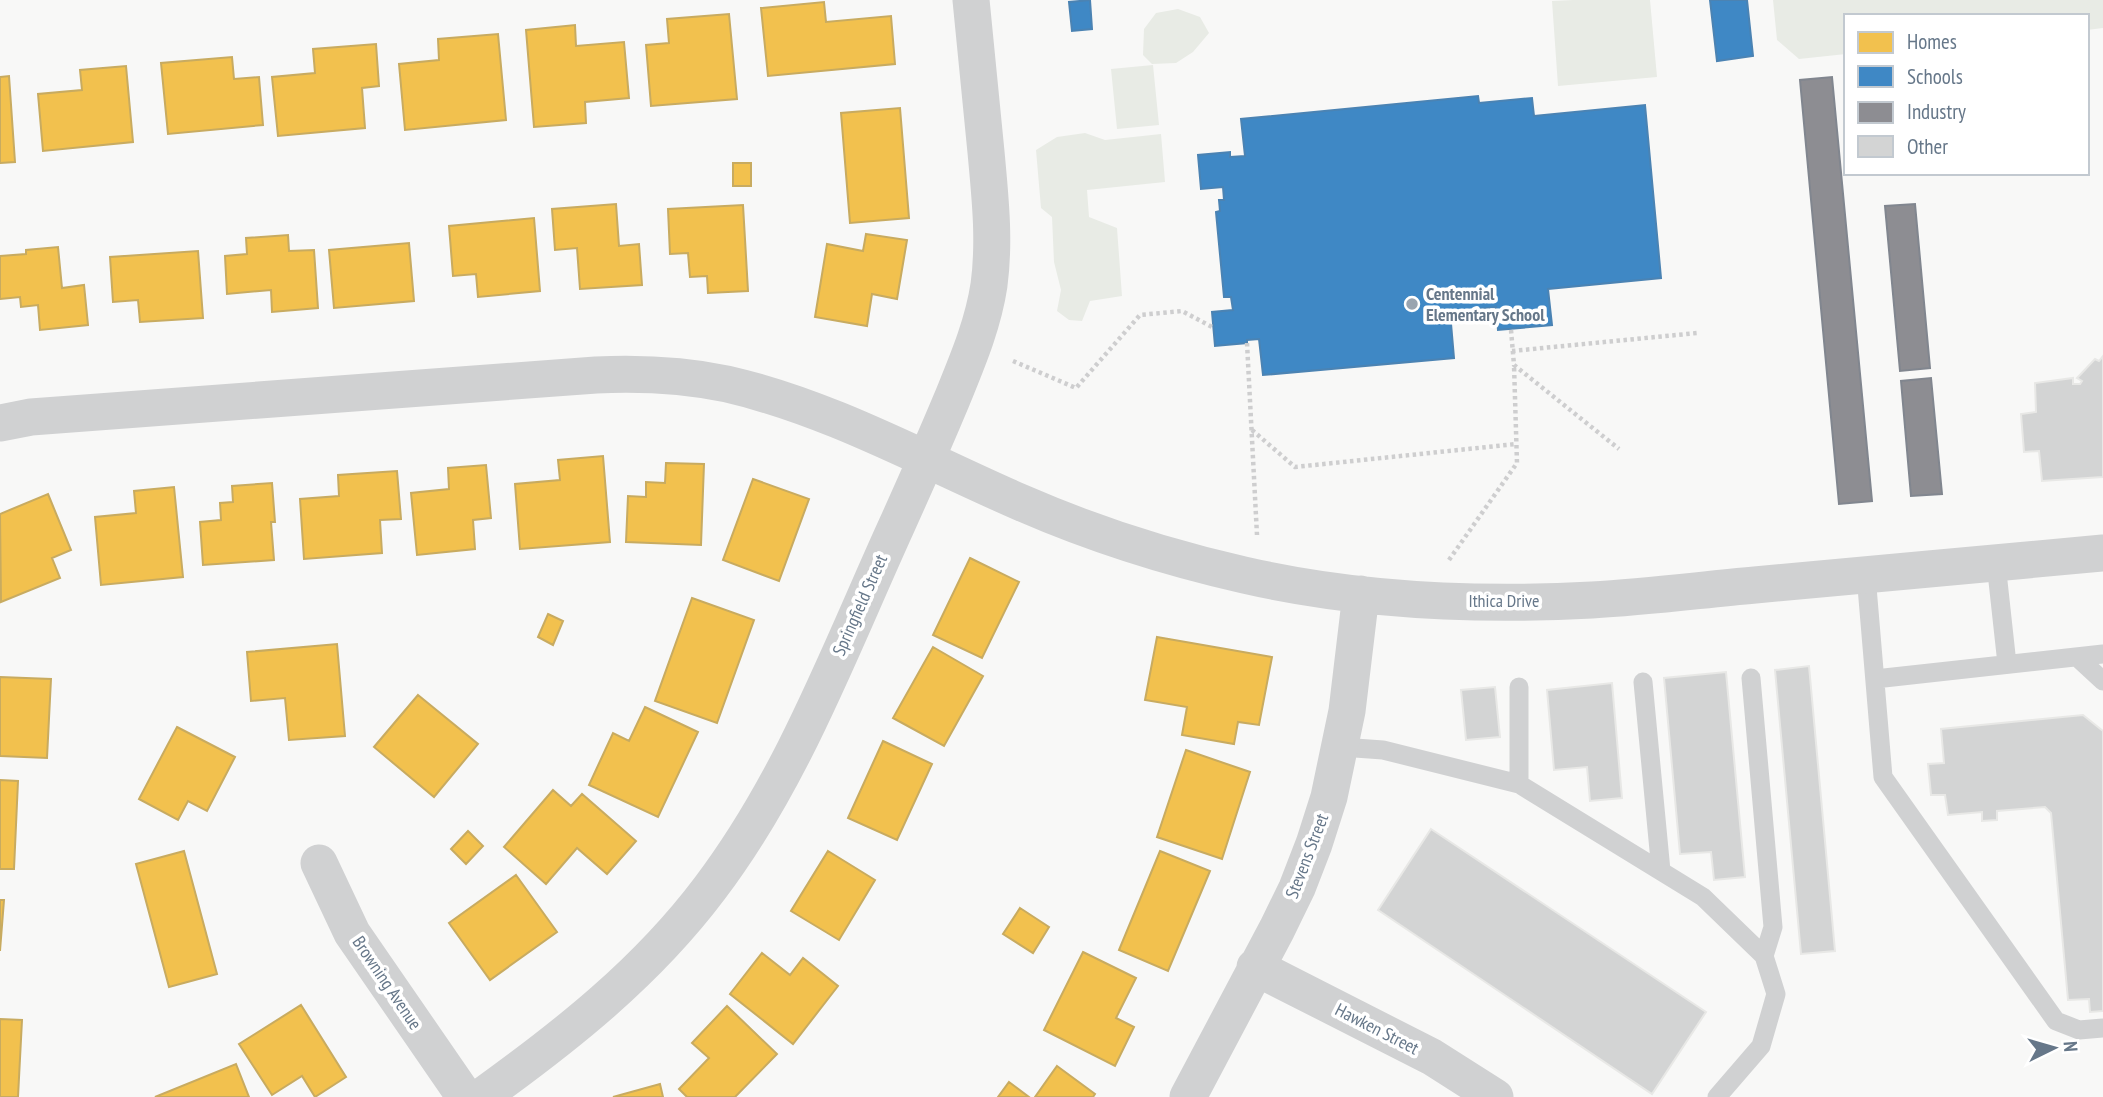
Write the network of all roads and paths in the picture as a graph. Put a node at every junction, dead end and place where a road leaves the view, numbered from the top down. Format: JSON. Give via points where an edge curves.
{"nodes":[{"id":1,"x":971,"y":0,"type":"edge"},
{"id":2,"x":1214,"y":328,"type":"dead end"},
{"id":3,"x":1510,"y":330,"type":"dead end"},
{"id":4,"x":1697,"y":332,"type":"dead end"},
{"id":5,"x":1247,"y":342,"type":"dead end"},
{"id":6,"x":1512,"y":351,"type":"junction"},
{"id":7,"x":1013,"y":361,"type":"dead end"},
{"id":8,"x":1514,"y":365,"type":"junction"},
{"id":9,"x":0,"y":424,"type":"edge"},
{"id":10,"x":1252,"y":430,"type":"junction"},
{"id":11,"x":1516,"y":444,"type":"junction"},
{"id":12,"x":1619,"y":449,"type":"dead end"},
{"id":13,"x":927,"y":458,"type":"junction"},
{"id":14,"x":1257,"y":535,"type":"dead end"},
{"id":15,"x":2103,"y":553,"type":"edge"},
{"id":16,"x":1449,"y":560,"type":"dead end"},
{"id":17,"x":1996,"y":563,"type":"junction"},
{"id":18,"x":1866,"y":575,"type":"junction"},
{"id":19,"x":1361,"y":594,"type":"junction"},
{"id":20,"x":2103,"y":654,"type":"edge"},
{"id":21,"x":2077,"y":657,"type":"junction"},
{"id":22,"x":2007,"y":664,"type":"junction"},
{"id":23,"x":1751,"y":678,"type":"dead end"},
{"id":24,"x":1875,"y":679,"type":"junction"},
{"id":25,"x":2103,"y":681,"type":"edge"},
{"id":26,"x":1643,"y":682,"type":"dead end"},
{"id":27,"x":1519,"y":687,"type":"dead end"},
{"id":28,"x":1341,"y":747,"type":"junction"},
{"id":29,"x":1519,"y":784,"type":"junction"},
{"id":30,"x":319,"y":863,"type":"dead end"},
{"id":31,"x":1661,"y":871,"type":"junction"},
{"id":32,"x":1764,"y":956,"type":"junction"},
{"id":33,"x":1255,"y":967,"type":"junction"},
{"id":34,"x":2103,"y":1028,"type":"edge"},
{"id":35,"x":465,"y":1097,"type":"edge"},
{"id":36,"x":481,"y":1097,"type":"edge"},
{"id":37,"x":1188,"y":1097,"type":"edge"},
{"id":38,"x":1494,"y":1097,"type":"edge"},
{"id":39,"x":1717,"y":1097,"type":"edge"}],
"edges":[{"from":1,"to":13,"type":"street","name":"Springfield Street","via":[[992,220],[989,286],[974,343]]},
{"from":2,"to":7,"type":"path","via":[[1182,311],[1140,315],[1076,388]]},
{"from":3,"to":6,"type":"path"},
{"from":4,"to":6,"type":"path"},
{"from":5,"to":10,"type":"path"},
{"from":6,"to":8,"type":"path"},
{"from":8,"to":11,"type":"path"},
{"from":8,"to":12,"type":"path"},
{"from":9,"to":13,"type":"street","name":"Ithica Drive","via":[[31,417],[635,373],[724,383],[769,395]]},
{"from":10,"to":11,"type":"path","via":[[1295,467]]},
{"from":10,"to":14,"type":"path"},
{"from":11,"to":16,"type":"path","via":[[1517,463]]},
{"from":13,"to":19,"type":"street","name":"Ithica Drive","via":[[1025,504],[1195,564]]},
{"from":13,"to":36,"type":"street","name":"Springfield Street","via":[[795,750],[711,887],[612,995]]},
{"from":15,"to":17,"type":"street","name":"Ithica Drive"},
{"from":17,"to":18,"type":"street","name":"Ithica Drive"},
{"from":17,"to":22,"type":"lane"},
{"from":18,"to":19,"type":"street","name":"Ithica Drive","via":[[1594,600],[1491,602]]},
{"from":18,"to":24,"type":"lane"},
{"from":19,"to":28,"type":"street","name":"Stevens Street"},
{"from":20,"to":21,"type":"lane"},
{"from":21,"to":22,"type":"lane"},
{"from":21,"to":25,"type":"lane"},
{"from":22,"to":24,"type":"lane"},
{"from":23,"to":32,"type":"lane","via":[[1773,926]]},
{"from":24,"to":34,"type":"lane","via":[[1883,777],[2056,1021],[2079,1030]]},
{"from":26,"to":31,"type":"lane"},
{"from":27,"to":29,"type":"lane"},
{"from":28,"to":29,"type":"lane","via":[[1383,750]]},
{"from":28,"to":33,"type":"street","name":"Stevens Street","via":[[1314,844],[1292,898]]},
{"from":29,"to":31,"type":"lane"},
{"from":30,"to":35,"type":"street","name":"Browning Avenue","via":[[352,933]]},
{"from":31,"to":32,"type":"lane","via":[[1703,897]]},
{"from":32,"to":39,"type":"lane","via":[[1776,993],[1760,1046]]},
{"from":33,"to":37,"type":"street","name":"Stevens Street"},
{"from":33,"to":38,"type":"street","name":"Hawken Street","via":[[1422,1052]]}]}
